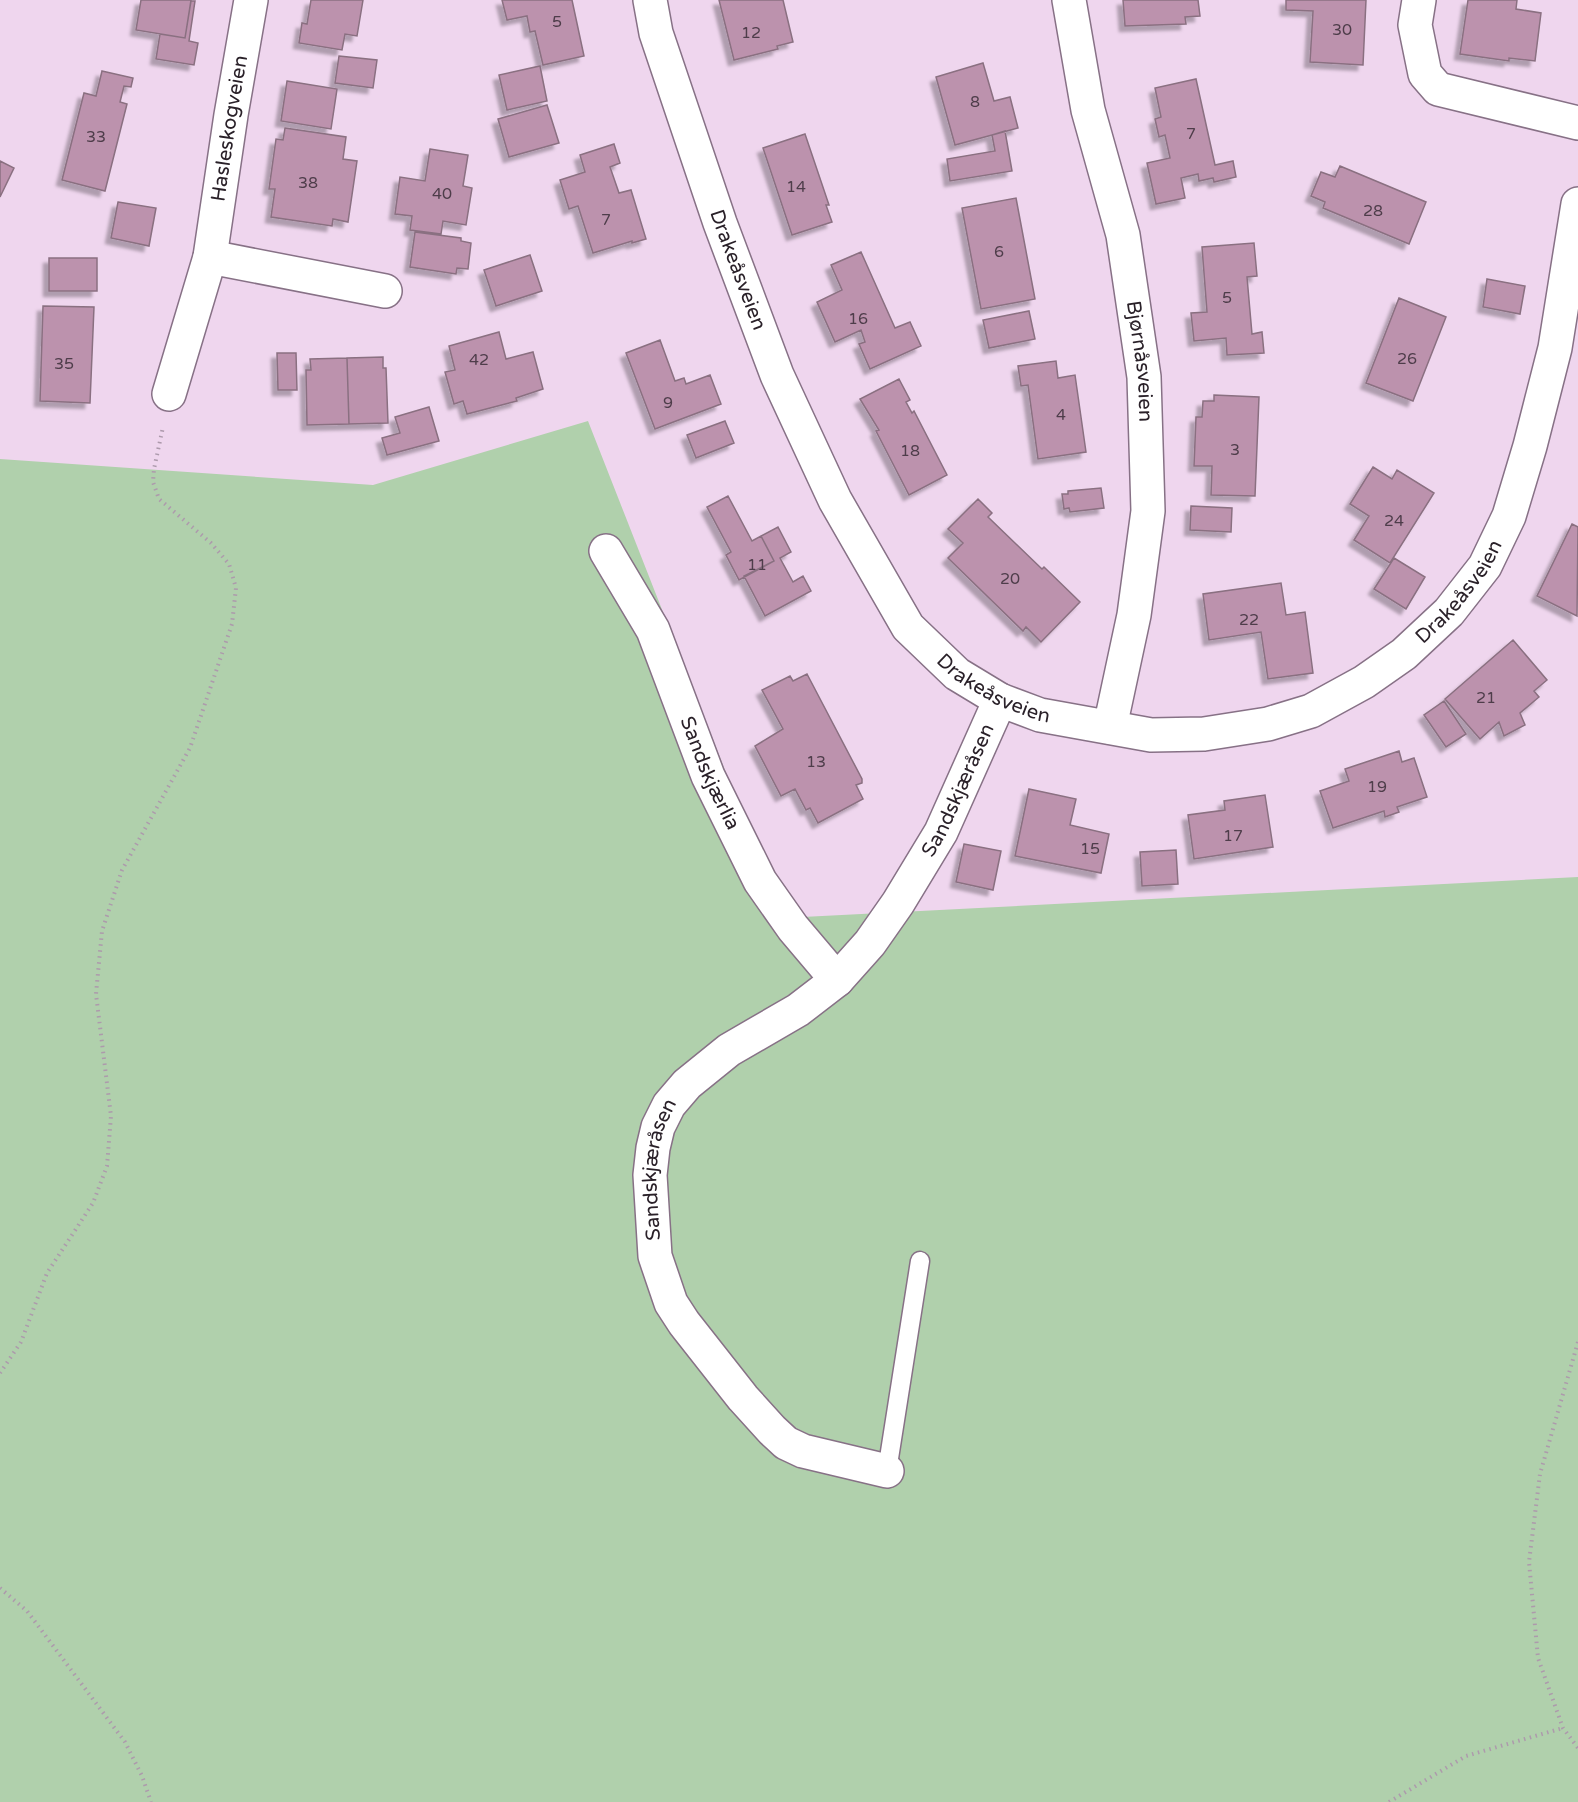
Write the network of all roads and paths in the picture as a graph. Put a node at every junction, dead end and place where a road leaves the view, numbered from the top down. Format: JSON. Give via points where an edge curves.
{"nodes":[{"id":1,"x":251,"y":0,"type":"edge"},
{"id":2,"x":650,"y":0,"type":"edge"},
{"id":3,"x":1069,"y":0,"type":"edge"},
{"id":4,"x":1419,"y":0,"type":"edge"},
{"id":5,"x":1578,"y":123,"type":"edge"},
{"id":6,"x":1578,"y":204,"type":"edge"},
{"id":7,"x":210,"y":257,"type":"junction"},
{"id":8,"x":385,"y":291,"type":"dead end"},
{"id":9,"x":1567,"y":356,"type":"edge"},
{"id":10,"x":170,"y":394,"type":"joint"},
{"id":11,"x":606,"y":551,"type":"dead end"},
{"id":12,"x":1000,"y":700,"type":"junction"},
{"id":13,"x":1110,"y":727,"type":"junction"},
{"id":14,"x":837,"y":980,"type":"junction"},
{"id":15,"x":920,"y":1261,"type":"dead end"},
{"id":16,"x":1578,"y":1342,"type":"edge"},
{"id":17,"x":0,"y":1374,"type":"edge"},
{"id":18,"x":887,"y":1471,"type":"joint"},
{"id":19,"x":0,"y":1588,"type":"edge"},
{"id":20,"x":1563,"y":1728,"type":"junction"},
{"id":21,"x":1578,"y":1748,"type":"edge"},
{"id":22,"x":151,"y":1802,"type":"edge"},
{"id":23,"x":1389,"y":1802,"type":"edge"}],
"edges":[{"from":1,"to":7,"type":"street","name":"Hasleskogveien"},
{"from":2,"to":12,"type":"street","name":"Drakeåsveien","via":[[656,33],[724,234],[777,375],[835,500],[908,627],[957,674]]},
{"from":3,"to":13,"type":"street","name":"Bjørnåsveien","via":[[1088,110],[1123,236],[1144,376],[1148,511],[1134,615]]},
{"from":4,"to":5,"type":"street","via":[[1415,25],[1425,74],[1438,89]]},
{"from":6,"to":9,"type":"street","name":"Drakeåsveien"},
{"from":7,"to":8,"type":"street"},
{"from":7,"to":10,"type":"street","name":"Hasleskogveien"},
{"from":9,"to":13,"type":"street","name":"Drakeåsveien","via":[[1530,446],[1509,516],[1485,566],[1449,612],[1404,654],[1311,711],[1268,724],[1204,734],[1151,735]]},
{"from":10,"to":17,"type":"path","via":[[153,482],[159,499],[211,543],[229,564],[236,588],[232,624],[190,748],[122,870],[102,931],[96,994],[111,1116],[107,1166],[93,1203],[47,1273],[21,1341]]},
{"from":11,"to":14,"type":"street","name":"Sandskjærlia","via":[[653,630],[708,776],[760,881]]},
{"from":12,"to":13,"type":"street","name":"Drakeåsveien","via":[[1040,715]]},
{"from":12,"to":14,"type":"street","name":"Sandskjæråsen","via":[[941,832],[893,911]]},
{"from":14,"to":18,"type":"street","name":"Sandskjæråsen","via":[[798,1010],[729,1050],[687,1083],[669,1105],[658,1127],[651,1166],[652,1230],[655,1256],[671,1303],[772,1430],[803,1451]]},
{"from":15,"to":18,"type":"lane","name":"Sandskjæråsen"},
{"from":16,"to":20,"type":"path","via":[[1540,1474],[1529,1563],[1538,1658]]},
{"from":19,"to":22,"type":"path","via":[[27,1611],[125,1742]]},
{"from":20,"to":21,"type":"path"},
{"from":20,"to":23,"type":"path","via":[[1466,1756]]}]}
